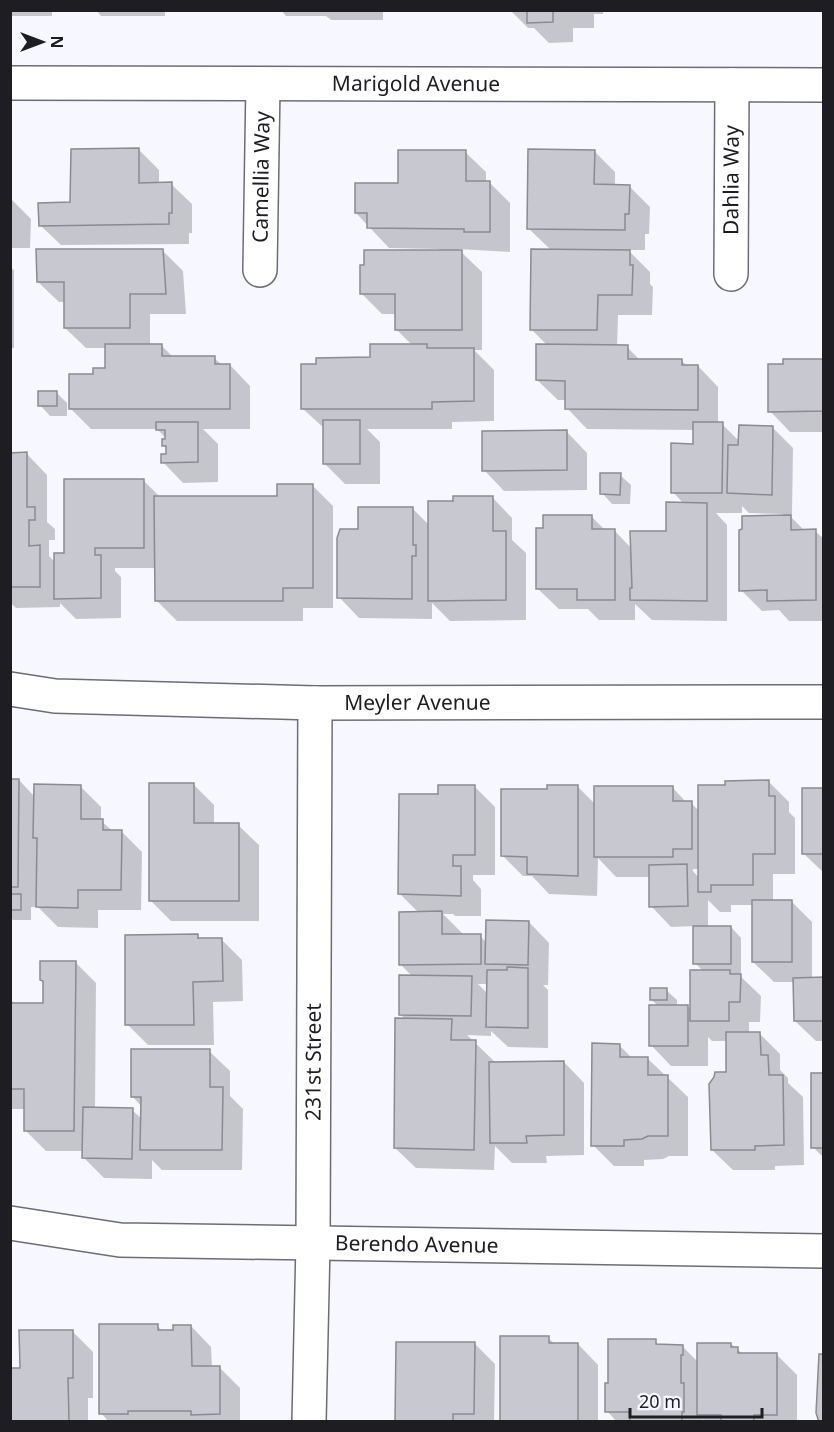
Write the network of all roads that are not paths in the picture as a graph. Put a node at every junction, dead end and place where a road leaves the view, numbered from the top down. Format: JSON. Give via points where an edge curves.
{"nodes":[{"id":1,"x":10,"y":83,"type":"edge"},
{"id":2,"x":263,"y":84,"type":"junction"},
{"id":3,"x":732,"y":85,"type":"junction"},
{"id":4,"x":824,"y":85,"type":"edge"},
{"id":5,"x":260,"y":270,"type":"dead end"},
{"id":6,"x":731,"y":274,"type":"dead end"},
{"id":7,"x":10,"y":689,"type":"edge"},
{"id":8,"x":824,"y":702,"type":"edge"},
{"id":9,"x":315,"y":703,"type":"junction"},
{"id":10,"x":10,"y":1223,"type":"edge"},
{"id":11,"x":313,"y":1244,"type":"junction"},
{"id":12,"x":824,"y":1251,"type":"edge"},
{"id":13,"x":309,"y":1422,"type":"edge"}],
"edges":[{"from":1,"to":2,"type":"street","name":"Marigold Avenue"},
{"from":2,"to":3,"type":"street","name":"Marigold Avenue"},
{"from":2,"to":5,"type":"street","name":"Camellia Way"},
{"from":3,"to":4,"type":"street","name":"Marigold Avenue"},
{"from":3,"to":6,"type":"street","name":"Dahlia Way"},
{"from":7,"to":9,"type":"street","name":"Meyler Avenue","via":[[55,696]]},
{"from":8,"to":9,"type":"street","name":"Meyler Avenue"},
{"from":9,"to":11,"type":"street","name":"231st Street"},
{"from":10,"to":11,"type":"street","name":"Berendo Avenue","via":[[120,1240]]},
{"from":11,"to":12,"type":"street","name":"Berendo Avenue"},
{"from":11,"to":13,"type":"street","name":"231st Street"}]}
